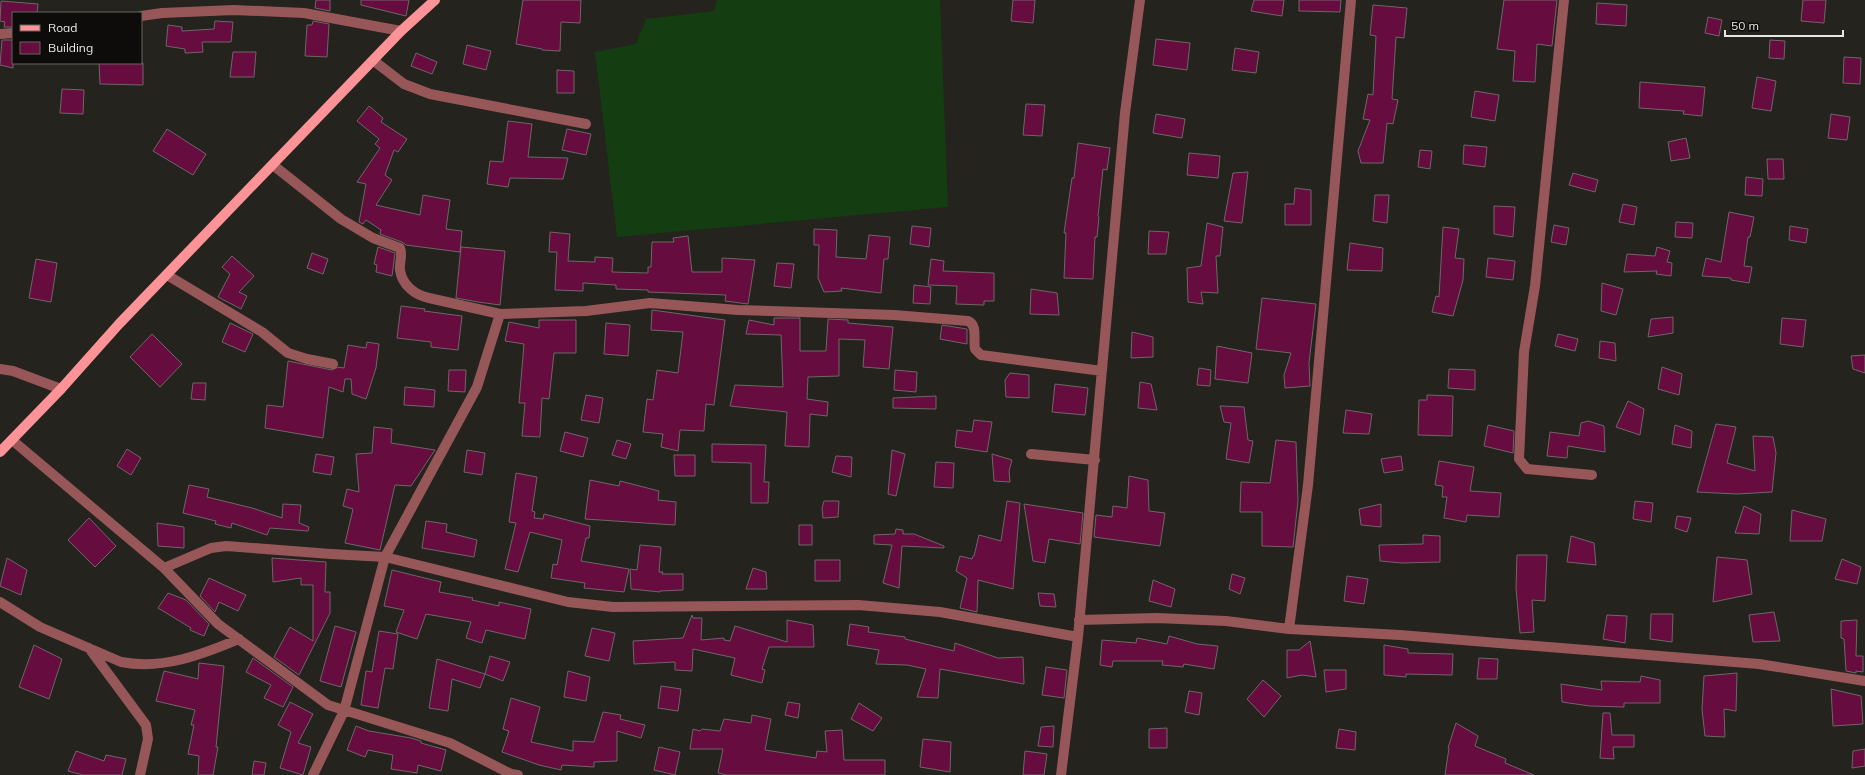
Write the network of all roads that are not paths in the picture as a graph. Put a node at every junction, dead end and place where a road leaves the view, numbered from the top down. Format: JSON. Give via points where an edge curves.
{"nodes":[{"id":1,"x":435,"y":0,"type":"edge"},
{"id":2,"x":1140,"y":0,"type":"edge"},
{"id":3,"x":1351,"y":0,"type":"edge"},
{"id":4,"x":1564,"y":0,"type":"edge"},
{"id":5,"x":142,"y":16,"type":"edge"},
{"id":6,"x":401,"y":31,"type":"junction"},
{"id":7,"x":12,"y":33,"type":"edge"},
{"id":8,"x":0,"y":34,"type":"edge"},
{"id":9,"x":374,"y":61,"type":"junction"},
{"id":10,"x":586,"y":124,"type":"dead end"},
{"id":11,"x":273,"y":165,"type":"junction"},
{"id":12,"x":167,"y":275,"type":"junction"},
{"id":13,"x":500,"y":314,"type":"junction"},
{"id":14,"x":333,"y":364,"type":"dead end"},
{"id":15,"x":0,"y":369,"type":"edge"},
{"id":16,"x":1102,"y":371,"type":"junction"},
{"id":17,"x":61,"y":389,"type":"junction"},
{"id":18,"x":12,"y":440,"type":"junction"},
{"id":19,"x":0,"y":452,"type":"edge"},
{"id":20,"x":1031,"y":454,"type":"dead end"},
{"id":21,"x":1095,"y":460,"type":"junction"},
{"id":22,"x":1592,"y":475,"type":"dead end"},
{"id":23,"x":385,"y":557,"type":"junction"},
{"id":24,"x":164,"y":568,"type":"junction"},
{"id":25,"x":0,"y":602,"type":"edge"},
{"id":26,"x":1079,"y":620,"type":"junction"},
{"id":27,"x":1289,"y":629,"type":"junction"},
{"id":28,"x":1078,"y":637,"type":"junction"},
{"id":29,"x":239,"y":639,"type":"junction"},
{"id":30,"x":89,"y":648,"type":"junction"},
{"id":31,"x":1865,"y":681,"type":"edge"},
{"id":32,"x":344,"y":711,"type":"junction"},
{"id":33,"x":140,"y":775,"type":"edge"},
{"id":34,"x":313,"y":775,"type":"edge"},
{"id":35,"x":513,"y":775,"type":"edge"},
{"id":36,"x":1061,"y":775,"type":"edge"}],
"edges":[{"from":1,"to":6,"type":"main road"},
{"from":2,"to":16,"type":"street","via":[[1125,112]]},
{"from":3,"to":27,"type":"street","via":[[1308,485]]},
{"from":4,"to":22,"type":"street","via":[[1535,286],[1524,352],[1519,459],[1527,469]]},
{"from":5,"to":6,"type":"street","via":[[234,10],[304,13]]},
{"from":6,"to":9,"type":"main road"},
{"from":7,"to":8,"type":"street"},
{"from":9,"to":10,"type":"street","via":[[404,84],[430,94]]},
{"from":9,"to":11,"type":"main road"},
{"from":11,"to":12,"type":"main road"},
{"from":11,"to":13,"type":"street","via":[[341,219],[373,238],[400,248],[402,278],[420,296]]},
{"from":12,"to":14,"type":"street","via":[[262,332],[288,353]]},
{"from":12,"to":17,"type":"main road"},
{"from":13,"to":16,"type":"street","via":[[586,311],[650,303],[738,310],[962,320],[972,322],[975,349],[981,355]]},
{"from":13,"to":23,"type":"street","via":[[476,387]]},
{"from":15,"to":17,"type":"street","via":[[13,371]]},
{"from":16,"to":21,"type":"street"},
{"from":17,"to":18,"type":"main road"},
{"from":18,"to":19,"type":"main road"},
{"from":18,"to":24,"type":"street"},
{"from":20,"to":21,"type":"street"},
{"from":21,"to":26,"type":"street"},
{"from":23,"to":24,"type":"street","via":[[226,546],[211,548]]},
{"from":23,"to":28,"type":"street","via":[[568,602],[613,607],[858,605],[940,612]]},
{"from":23,"to":32,"type":"street"},
{"from":24,"to":29,"type":"street","via":[[218,624]]},
{"from":25,"to":30,"type":"street","via":[[40,628]]},
{"from":26,"to":27,"type":"street","via":[[1157,618],[1226,621]]},
{"from":26,"to":28,"type":"street"},
{"from":27,"to":31,"type":"street","via":[[1400,635],[1759,664]]},
{"from":28,"to":36,"type":"street"},
{"from":29,"to":30,"type":"street","via":[[176,662],[135,665],[121,662]]},
{"from":29,"to":32,"type":"street","via":[[328,705]]},
{"from":30,"to":33,"type":"street","via":[[146,725],[148,739]]},
{"from":32,"to":34,"type":"street"},
{"from":32,"to":35,"type":"street","via":[[450,743]]}]}
